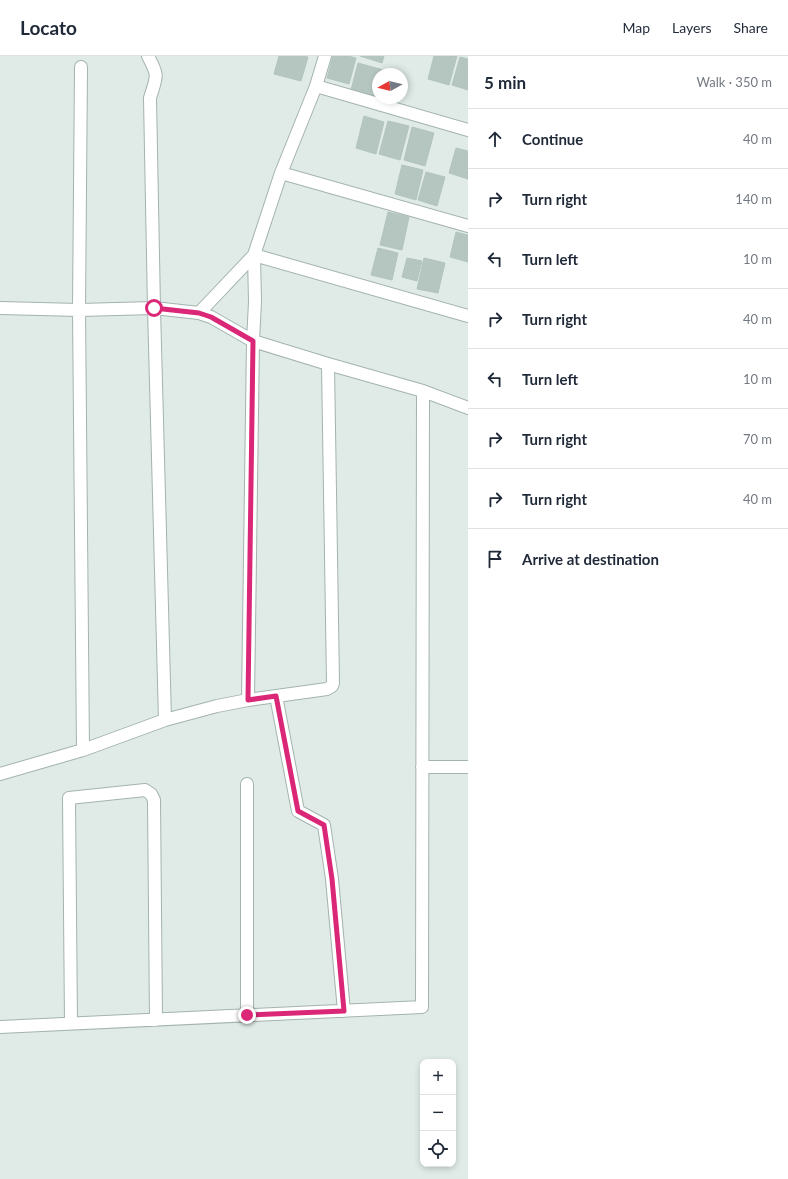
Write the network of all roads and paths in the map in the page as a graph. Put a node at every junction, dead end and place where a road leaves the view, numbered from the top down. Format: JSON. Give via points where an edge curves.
{"nodes":[{"id":1,"x":148,"y":56,"type":"edge"},
{"id":2,"x":325,"y":56,"type":"edge"},
{"id":3,"x":81,"y":67,"type":"dead end"},
{"id":4,"x":316,"y":86,"type":"junction"},
{"id":5,"x":468,"y":130,"type":"edge"},
{"id":6,"x":281,"y":173,"type":"junction"},
{"id":7,"x":468,"y":226,"type":"edge"},
{"id":8,"x":254,"y":255,"type":"junction"},
{"id":9,"x":0,"y":308,"type":"edge"},
{"id":10,"x":154,"y":308,"type":"junction"},
{"id":11,"x":79,"y":310,"type":"junction"},
{"id":12,"x":199,"y":313,"type":"junction"},
{"id":13,"x":468,"y":316,"type":"edge"},
{"id":14,"x":253,"y":341,"type":"junction"},
{"id":15,"x":328,"y":364,"type":"junction"},
{"id":16,"x":423,"y":391,"type":"junction"},
{"id":17,"x":468,"y":408,"type":"edge"},
{"id":18,"x":276,"y":696,"type":"junction"},
{"id":19,"x":248,"y":700,"type":"junction"},
{"id":20,"x":165,"y":720,"type":"junction"},
{"id":21,"x":83,"y":750,"type":"junction"},
{"id":22,"x":422,"y":767,"type":"junction"},
{"id":23,"x":468,"y":767,"type":"edge"},
{"id":24,"x":0,"y":774,"type":"edge"},
{"id":25,"x":247,"y":784,"type":"dead end"},
{"id":26,"x":344,"y":1011,"type":"junction"},
{"id":27,"x":247,"y":1015,"type":"junction"},
{"id":28,"x":156,"y":1020,"type":"junction"},
{"id":29,"x":71,"y":1023,"type":"junction"},
{"id":30,"x":0,"y":1027,"type":"edge"}],
"edges":[{"from":1,"to":10,"type":"street","via":[[157,77],[150,98]]},
{"from":2,"to":4,"type":"street"},
{"from":3,"to":11,"type":"street"},
{"from":4,"to":5,"type":"street"},
{"from":4,"to":6,"type":"street"},
{"from":6,"to":7,"type":"street"},
{"from":6,"to":8,"type":"street"},
{"from":8,"to":12,"type":"street"},
{"from":8,"to":13,"type":"street"},
{"from":8,"to":14,"type":"street"},
{"from":9,"to":11,"type":"street"},
{"from":10,"to":11,"type":"street"},
{"from":10,"to":12,"type":"street"},
{"from":10,"to":20,"type":"street"},
{"from":11,"to":21,"type":"street"},
{"from":12,"to":14,"type":"street"},
{"from":14,"to":15,"type":"street"},
{"from":14,"to":19,"type":"street"},
{"from":15,"to":16,"type":"street"},
{"from":15,"to":18,"type":"street","via":[[333,683],[327,689]]},
{"from":16,"to":17,"type":"street"},
{"from":16,"to":22,"type":"street"},
{"from":18,"to":19,"type":"street"},
{"from":18,"to":26,"type":"street","via":[[298,811],[324,825],[332,879]]},
{"from":19,"to":20,"type":"street"},
{"from":20,"to":21,"type":"street"},
{"from":21,"to":24,"type":"street"},
{"from":22,"to":23,"type":"street"},
{"from":22,"to":26,"type":"street","via":[[422,1007]]},
{"from":25,"to":27,"type":"street"},
{"from":26,"to":27,"type":"street"},
{"from":27,"to":28,"type":"street"},
{"from":28,"to":29,"type":"street"},
{"from":28,"to":29,"type":"street","via":[[154,800],[145,790],[69,798]]},
{"from":29,"to":30,"type":"street"}]}
